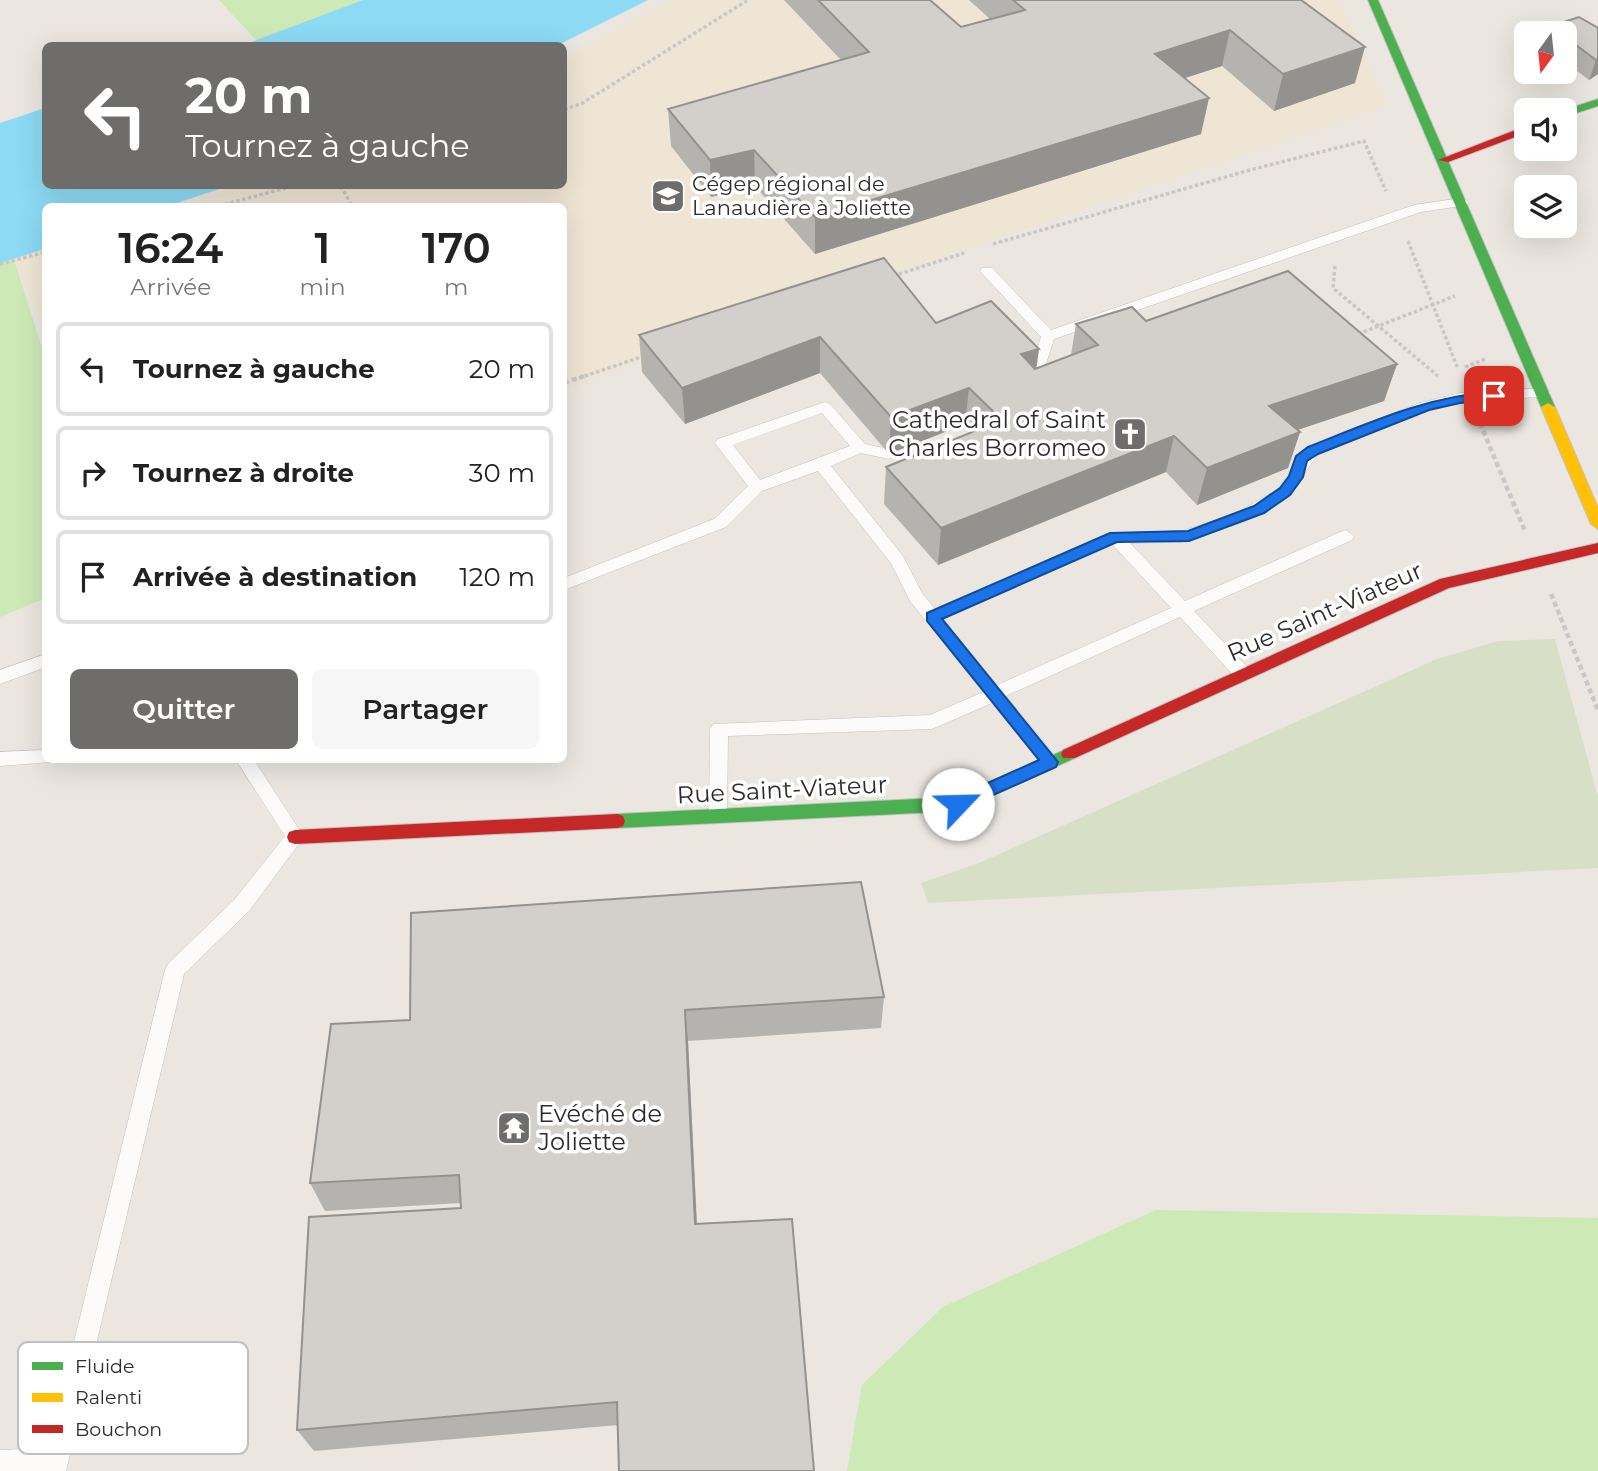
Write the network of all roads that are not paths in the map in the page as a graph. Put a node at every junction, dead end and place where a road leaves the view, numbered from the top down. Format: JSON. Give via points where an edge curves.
{"nodes":[{"id":1,"x":1373,"y":0,"type":"edge"},
{"id":2,"x":1598,"y":102,"type":"edge"},
{"id":3,"x":1577,"y":109,"type":"edge"},
{"id":4,"x":1514,"y":134,"type":"edge"},
{"id":5,"x":1444,"y":160,"type":"junction"},
{"id":6,"x":1462,"y":202,"type":"junction"},
{"id":7,"x":987,"y":271,"type":"dead end"},
{"id":8,"x":1048,"y":336,"type":"junction"},
{"id":9,"x":1543,"y":393,"type":"junction"},
{"id":10,"x":1023,"y":399,"type":"edge"},
{"id":11,"x":860,"y":448,"type":"junction"},
{"id":12,"x":889,"y":454,"type":"edge"},
{"id":13,"x":821,"y":464,"type":"junction"},
{"id":14,"x":757,"y":487,"type":"junction"},
{"id":15,"x":1598,"y":524,"type":"edge"},
{"id":16,"x":1346,"y":536,"type":"dead end"},
{"id":17,"x":1115,"y":537,"type":"junction"},
{"id":18,"x":1598,"y":548,"type":"edge"},
{"id":19,"x":567,"y":583,"type":"edge"},
{"id":20,"x":1183,"y":610,"type":"junction"},
{"id":21,"x":932,"y":617,"type":"junction"},
{"id":22,"x":42,"y":661,"type":"edge"},
{"id":23,"x":1243,"y":674,"type":"junction"},
{"id":24,"x":0,"y":677,"type":"edge"},
{"id":25,"x":995,"y":694,"type":"junction"},
{"id":26,"x":42,"y":757,"type":"edge"},
{"id":27,"x":0,"y":760,"type":"edge"},
{"id":28,"x":1050,"y":762,"type":"junction"},
{"id":29,"x":247,"y":763,"type":"edge"},
{"id":30,"x":718,"y":816,"type":"junction"},
{"id":31,"x":295,"y":837,"type":"junction"},
{"id":32,"x":85,"y":1342,"type":"edge"},
{"id":33,"x":0,"y":1462,"type":"edge"},
{"id":34,"x":55,"y":1465,"type":"edge"}],
"edges":[{"from":1,"to":5,"type":"street"},
{"from":2,"to":3,"type":"street"},
{"from":4,"to":5,"type":"street"},
{"from":5,"to":6,"type":"street"},
{"from":6,"to":8,"type":"lane","via":[[1397,215]]},
{"from":6,"to":9,"type":"street"},
{"from":7,"to":8,"type":"lane"},
{"from":8,"to":10,"type":"lane","via":[[1034,386]]},
{"from":9,"to":15,"type":"street"},
{"from":9,"to":17,"type":"lane","via":[[1425,406],[1313,450],[1301,459],[1296,477],[1285,491],[1259,509],[1189,536]]},
{"from":11,"to":12,"type":"lane"},
{"from":11,"to":13,"type":"lane"},
{"from":11,"to":14,"type":"lane","via":[[825,407],[723,443]]},
{"from":13,"to":14,"type":"lane"},
{"from":13,"to":21,"type":"lane","via":[[897,560]]},
{"from":14,"to":19,"type":"lane","via":[[720,523]]},
{"from":16,"to":20,"type":"lane"},
{"from":17,"to":20,"type":"lane"},
{"from":17,"to":21,"type":"lane"},
{"from":18,"to":23,"type":"street","name":"Rue Saint-Viateur","via":[[1445,583]]},
{"from":20,"to":23,"type":"lane"},
{"from":20,"to":25,"type":"lane"},
{"from":21,"to":25,"type":"lane"},
{"from":22,"to":24,"type":"lane"},
{"from":23,"to":28,"type":"street","name":"Rue Saint-Viateur"},
{"from":25,"to":28,"type":"lane"},
{"from":25,"to":30,"type":"lane","via":[[932,722],[719,729]]},
{"from":26,"to":27,"type":"lane"},
{"from":28,"to":30,"type":"street","name":"Rue Saint-Viateur","via":[[958,804]]},
{"from":29,"to":31,"type":"lane"},
{"from":30,"to":31,"type":"street","name":"Rue Saint-Viateur"},
{"from":31,"to":32,"type":"lane","via":[[242,905],[174,970]]},
{"from":33,"to":34,"type":"lane"}]}
